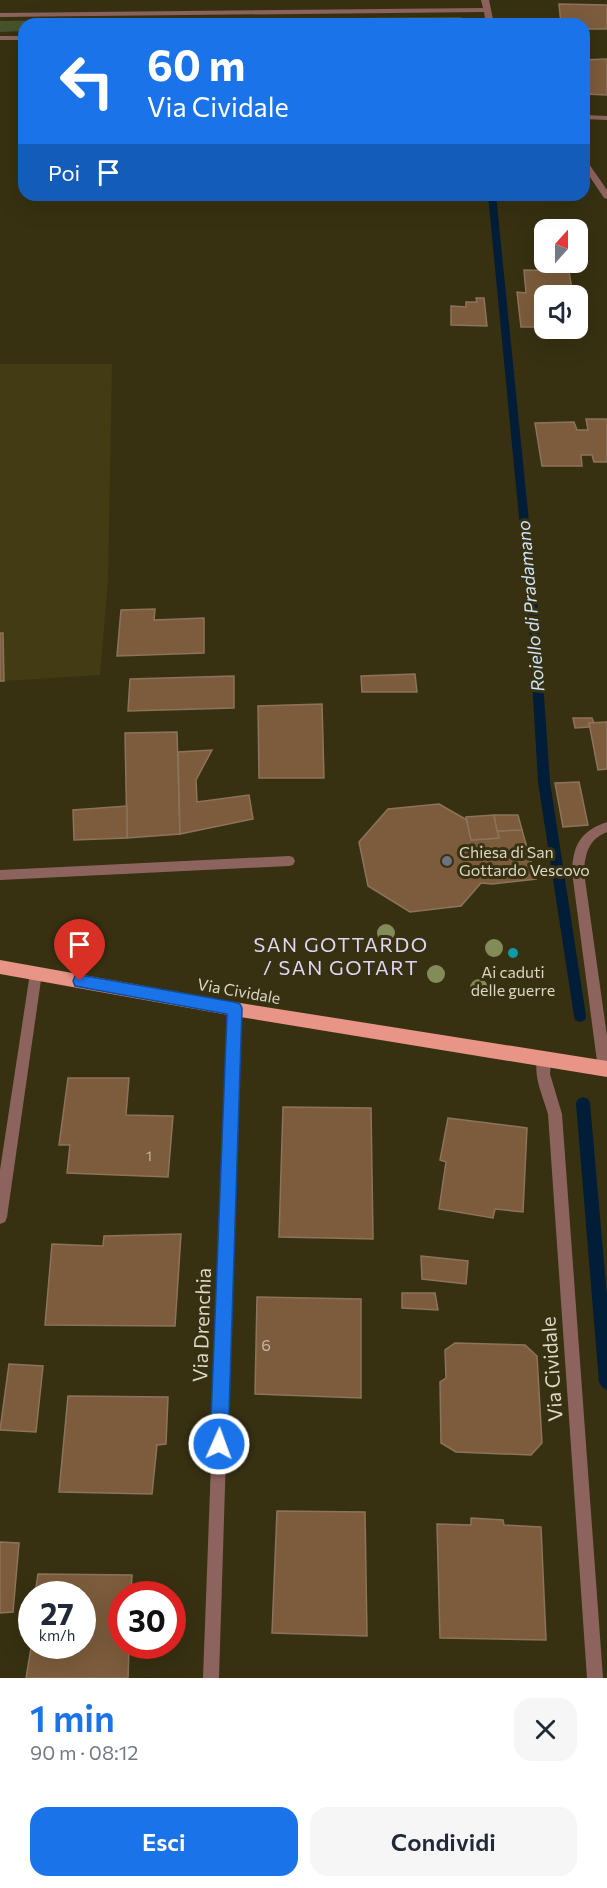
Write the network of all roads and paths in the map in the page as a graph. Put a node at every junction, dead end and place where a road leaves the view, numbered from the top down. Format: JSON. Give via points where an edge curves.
{"nodes":[{"id":1,"x":485,"y":0,"type":"edge"},
{"id":2,"x":486,"y":10,"type":"junction"},
{"id":3,"x":0,"y":15,"type":"edge"},
{"id":4,"x":488,"y":18,"type":"edge"},
{"id":5,"x":0,"y":38,"type":"edge"},
{"id":6,"x":18,"y":38,"type":"edge"},
{"id":7,"x":590,"y":117,"type":"edge"},
{"id":8,"x":607,"y":118,"type":"edge"},
{"id":9,"x":590,"y":172,"type":"edge"},
{"id":10,"x":607,"y":196,"type":"edge"},
{"id":11,"x":607,"y":827,"type":"edge"},
{"id":12,"x":289,"y":861,"type":"dead end"},
{"id":13,"x":0,"y":875,"type":"edge"},
{"id":14,"x":0,"y":967,"type":"edge"},
{"id":15,"x":36,"y":973,"type":"junction"},
{"id":16,"x":234,"y":1008,"type":"junction"},
{"id":17,"x":544,"y":1059,"type":"junction"},
{"id":18,"x":606,"y":1069,"type":"edge"},
{"id":19,"x":0,"y":1217,"type":"edge"},
{"id":20,"x":211,"y":1678,"type":"edge"},
{"id":21,"x":595,"y":1678,"type":"edge"}],
"edges":[{"from":1,"to":2,"type":"street"},
{"from":2,"to":3,"type":"street"},
{"from":2,"to":4,"type":"street"},
{"from":5,"to":6,"type":"street"},
{"from":7,"to":8,"type":"street"},
{"from":9,"to":10,"type":"street"},
{"from":11,"to":18,"type":"street","name":"Via Cividale","via":[[585,839],[578,855]]},
{"from":12,"to":13,"type":"street"},
{"from":14,"to":15,"type":"main road","name":"Via Cividale"},
{"from":15,"to":16,"type":"main road","name":"Via Cividale"},
{"from":15,"to":19,"type":"street"},
{"from":16,"to":17,"type":"main road","name":"Via Cividale"},
{"from":16,"to":20,"type":"street","name":"Via Drenchia"},
{"from":17,"to":18,"type":"main road","name":"Via Cividale"},
{"from":17,"to":21,"type":"street","name":"Via Cividale","via":[[543,1074],[555,1114]]}]}
